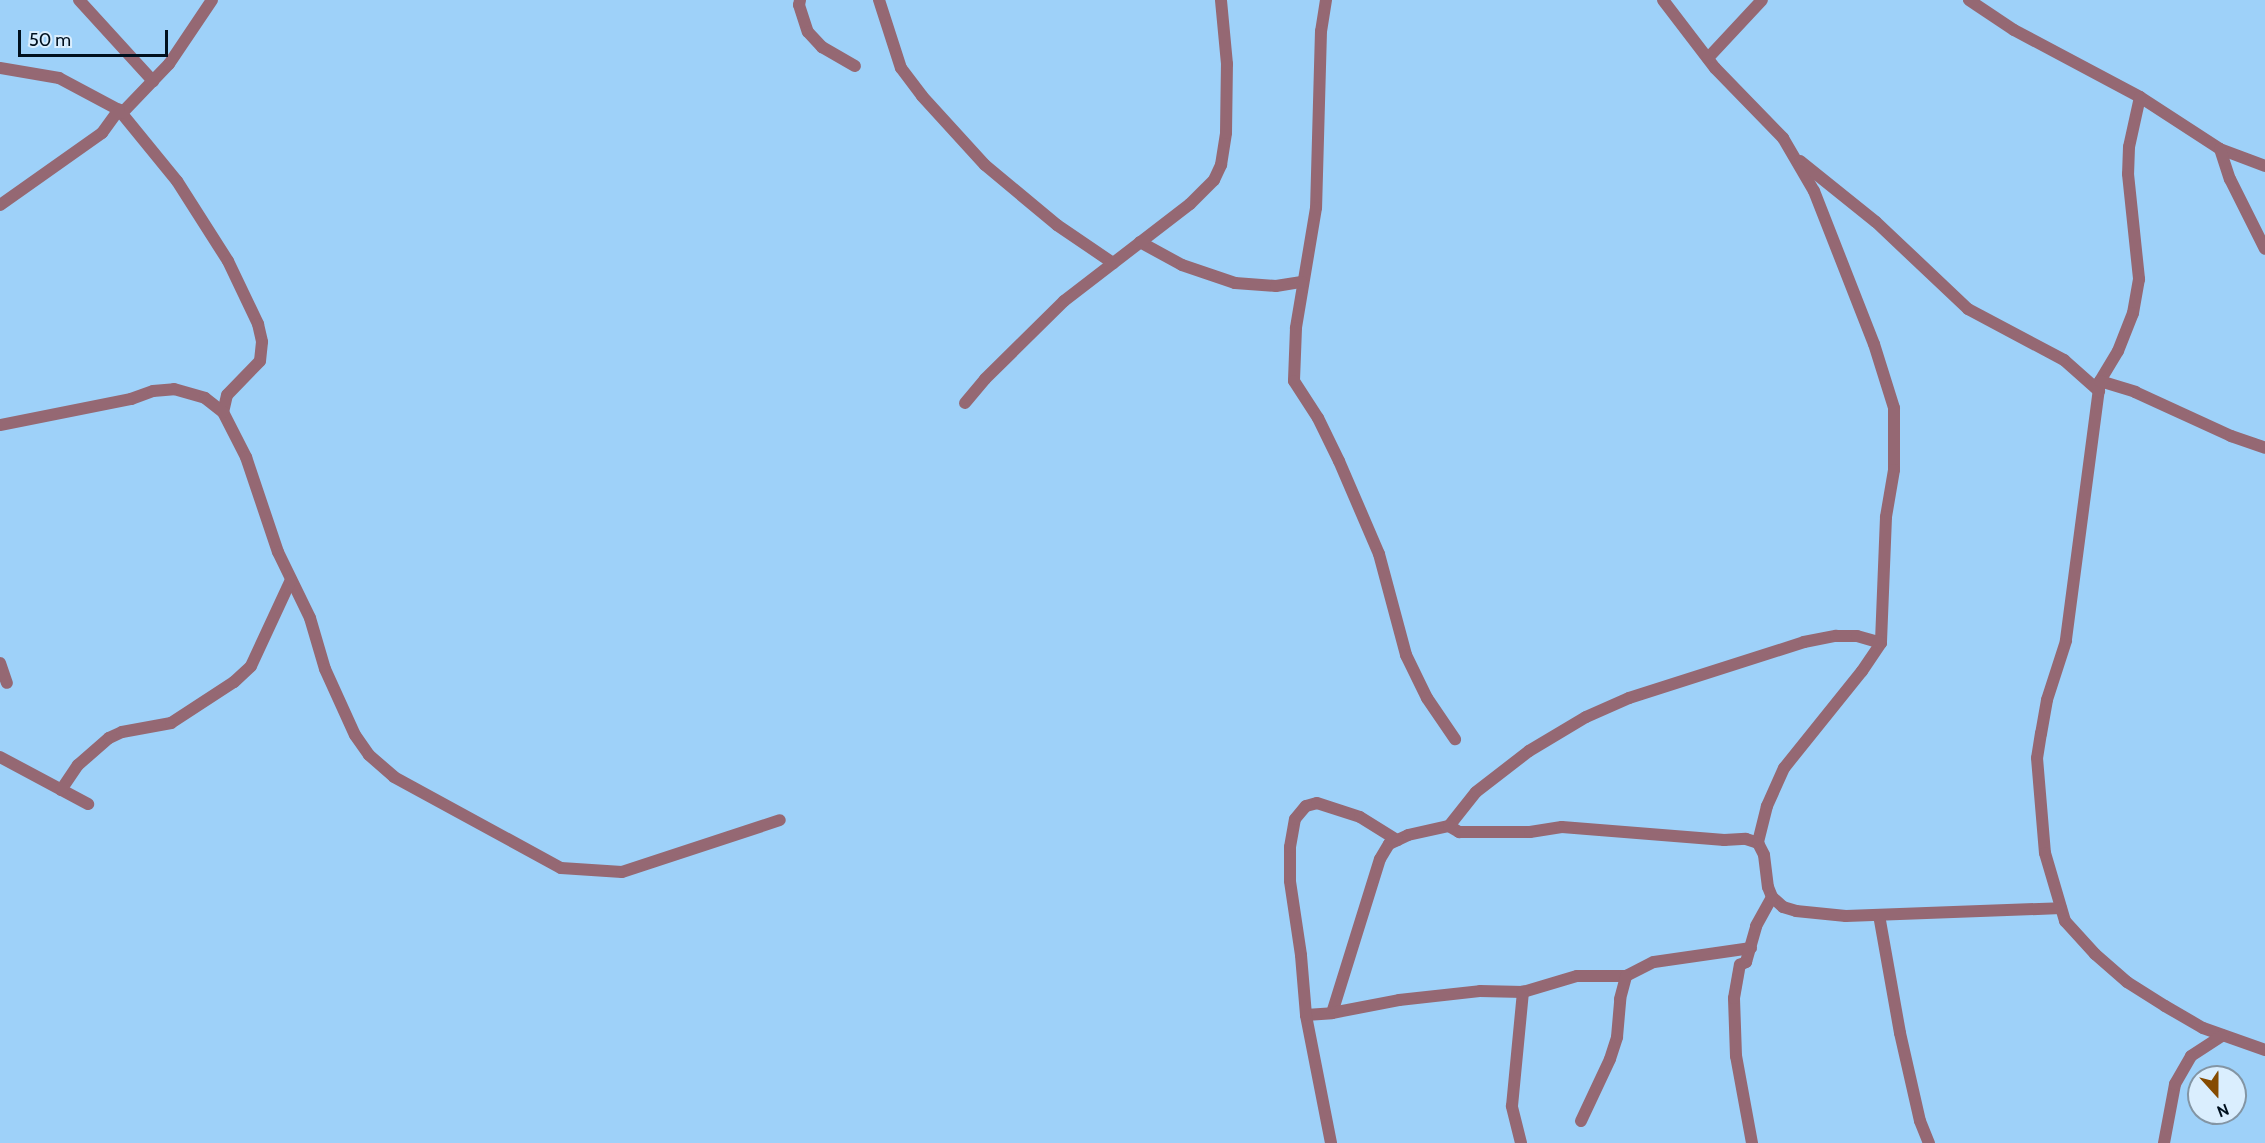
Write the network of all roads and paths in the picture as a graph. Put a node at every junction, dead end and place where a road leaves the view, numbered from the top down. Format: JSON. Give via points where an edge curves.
{"nodes":[{"id":1,"x":79,"y":0,"type":"edge"},
{"id":2,"x":212,"y":0,"type":"edge"},
{"id":3,"x":800,"y":0,"type":"edge"},
{"id":4,"x":879,"y":0,"type":"edge"},
{"id":5,"x":1221,"y":0,"type":"edge"},
{"id":6,"x":1326,"y":0,"type":"edge"},
{"id":7,"x":1663,"y":0,"type":"edge"},
{"id":8,"x":1762,"y":0,"type":"edge"},
{"id":9,"x":1969,"y":0,"type":"edge"},
{"id":10,"x":1708,"y":58,"type":"junction"},
{"id":11,"x":855,"y":66,"type":"dead end"},
{"id":12,"x":0,"y":68,"type":"edge"},
{"id":13,"x":153,"y":81,"type":"junction"},
{"id":14,"x":2140,"y":97,"type":"junction"},
{"id":15,"x":121,"y":111,"type":"junction"},
{"id":16,"x":2220,"y":149,"type":"junction"},
{"id":17,"x":1794,"y":157,"type":"junction"},
{"id":18,"x":2265,"y":166,"type":"edge"},
{"id":19,"x":0,"y":205,"type":"edge"},
{"id":20,"x":1140,"y":243,"type":"junction"},
{"id":21,"x":2265,"y":249,"type":"edge"},
{"id":22,"x":1113,"y":263,"type":"junction"},
{"id":23,"x":1302,"y":282,"type":"junction"},
{"id":24,"x":2099,"y":386,"type":"junction"},
{"id":25,"x":964,"y":403,"type":"dead end"},
{"id":26,"x":223,"y":412,"type":"junction"},
{"id":27,"x":0,"y":425,"type":"edge"},
{"id":28,"x":2265,"y":448,"type":"edge"},
{"id":29,"x":291,"y":580,"type":"junction"},
{"id":30,"x":1881,"y":643,"type":"junction"},
{"id":31,"x":0,"y":663,"type":"edge"},
{"id":32,"x":7,"y":683,"type":"dead end"},
{"id":33,"x":1455,"y":739,"type":"dead end"},
{"id":34,"x":0,"y":757,"type":"edge"},
{"id":35,"x":61,"y":790,"type":"junction"},
{"id":36,"x":88,"y":804,"type":"dead end"},
{"id":37,"x":780,"y":820,"type":"dead end"},
{"id":38,"x":1449,"y":826,"type":"junction"},
{"id":39,"x":1397,"y":840,"type":"junction"},
{"id":40,"x":1758,"y":843,"type":"junction"},
{"id":41,"x":1772,"y":897,"type":"junction"},
{"id":42,"x":2061,"y":908,"type":"junction"},
{"id":43,"x":1880,"y":915,"type":"junction"},
{"id":44,"x":1751,"y":948,"type":"junction"},
{"id":45,"x":1626,"y":976,"type":"junction"},
{"id":46,"x":1523,"y":992,"type":"junction"},
{"id":47,"x":1332,"y":1013,"type":"junction"},
{"id":48,"x":1306,"y":1015,"type":"junction"},
{"id":49,"x":2223,"y":1035,"type":"junction"},
{"id":50,"x":2265,"y":1050,"type":"edge"},
{"id":51,"x":1581,"y":1121,"type":"dead end"},
{"id":52,"x":1927,"y":1142,"type":"edge"},
{"id":53,"x":1331,"y":1143,"type":"edge"},
{"id":54,"x":1521,"y":1143,"type":"edge"},
{"id":55,"x":1752,"y":1143,"type":"edge"},
{"id":56,"x":2163,"y":1143,"type":"edge"}],
"edges":[{"from":1,"to":13,"type":"street"},
{"from":2,"to":13,"type":"street"},
{"from":3,"to":11,"type":"street","via":[[808,32],[822,47]]},
{"from":4,"to":22,"type":"street","via":[[901,68],[922,96],[985,165],[1057,225]]},
{"from":5,"to":20,"type":"street","via":[[1227,64],[1226,133],[1221,165],[1214,180],[1190,204]]},
{"from":6,"to":23,"type":"street","via":[[1321,31],[1316,208]]},
{"from":7,"to":10,"type":"street"},
{"from":8,"to":10,"type":"street"},
{"from":9,"to":14,"type":"street","via":[[2014,30]]},
{"from":10,"to":17,"type":"street","via":[[1783,138]]},
{"from":12,"to":15,"type":"street","via":[[59,78]]},
{"from":13,"to":15,"type":"street"},
{"from":14,"to":16,"type":"street"},
{"from":14,"to":24,"type":"street","via":[[2129,147],[2128,174],[2139,279],[2133,312]]},
{"from":15,"to":19,"type":"street","via":[[102,133]]},
{"from":15,"to":26,"type":"street","via":[[177,181],[228,261],[258,324],[262,342],[260,361],[227,395]]},
{"from":16,"to":18,"type":"street"},
{"from":16,"to":21,"type":"street","via":[[2230,179]]},
{"from":17,"to":24,"type":"street","via":[[1876,222],[1968,309],[2064,360]]},
{"from":17,"to":30,"type":"street","via":[[1814,191],[1874,344],[1894,408],[1894,470],[1886,517]]},
{"from":20,"to":22,"type":"street"},
{"from":20,"to":23,"type":"street","via":[[1182,265],[1235,283],[1276,286]]},
{"from":22,"to":25,"type":"street","via":[[1064,302]]},
{"from":23,"to":33,"type":"street","via":[[1294,381],[1335,452],[1379,554],[1406,654],[1427,698]]},
{"from":24,"to":28,"type":"street","via":[[2135,392]]},
{"from":24,"to":42,"type":"street","via":[[2069,622],[2037,758],[2045,853]]},
{"from":26,"to":27,"type":"street","via":[[205,398],[174,389]]},
{"from":26,"to":29,"type":"street","via":[[246,457]]},
{"from":29,"to":35,"type":"street","via":[[251,666],[234,682],[171,723],[109,738],[78,765]]},
{"from":29,"to":37,"type":"street","via":[[310,618],[325,669],[355,735],[369,755],[394,777],[561,868],[622,872]]},
{"from":30,"to":38,"type":"street","via":[[1846,636],[1804,642],[1629,698],[1586,717],[1529,751],[1476,792]]},
{"from":30,"to":40,"type":"street","via":[[1784,768],[1767,806]]},
{"from":31,"to":32,"type":"street"},
{"from":34,"to":35,"type":"street"},
{"from":35,"to":36,"type":"street"},
{"from":38,"to":39,"type":"street"},
{"from":38,"to":40,"type":"street","via":[[1458,832],[1530,832],[1562,826]]},
{"from":39,"to":47,"type":"street","via":[[1389,844],[1380,859]]},
{"from":39,"to":48,"type":"street","via":[[1360,817],[1317,803],[1306,806],[1295,819],[1290,880]]},
{"from":40,"to":41,"type":"street"},
{"from":41,"to":43,"type":"street","via":[[1782,907],[1797,911]]},
{"from":41,"to":44,"type":"street","via":[[1756,926]]},
{"from":42,"to":43,"type":"street"},
{"from":42,"to":49,"type":"street","via":[[2066,921],[2095,954],[2127,982]]},
{"from":43,"to":52,"type":"street","via":[[1892,993]]},
{"from":44,"to":45,"type":"street","via":[[1654,962]]},
{"from":44,"to":55,"type":"street","via":[[1746,962],[1740,965],[1734,998],[1736,1056]]},
{"from":45,"to":46,"type":"street","via":[[1577,976]]},
{"from":45,"to":51,"type":"street","via":[[1617,1037]]},
{"from":46,"to":47,"type":"street","via":[[1480,991],[1399,1000]]},
{"from":46,"to":54,"type":"street","via":[[1512,1106]]},
{"from":47,"to":48,"type":"street"},
{"from":48,"to":53,"type":"street"},
{"from":49,"to":50,"type":"street"},
{"from":49,"to":56,"type":"street","via":[[2191,1056],[2175,1084]]}]}
